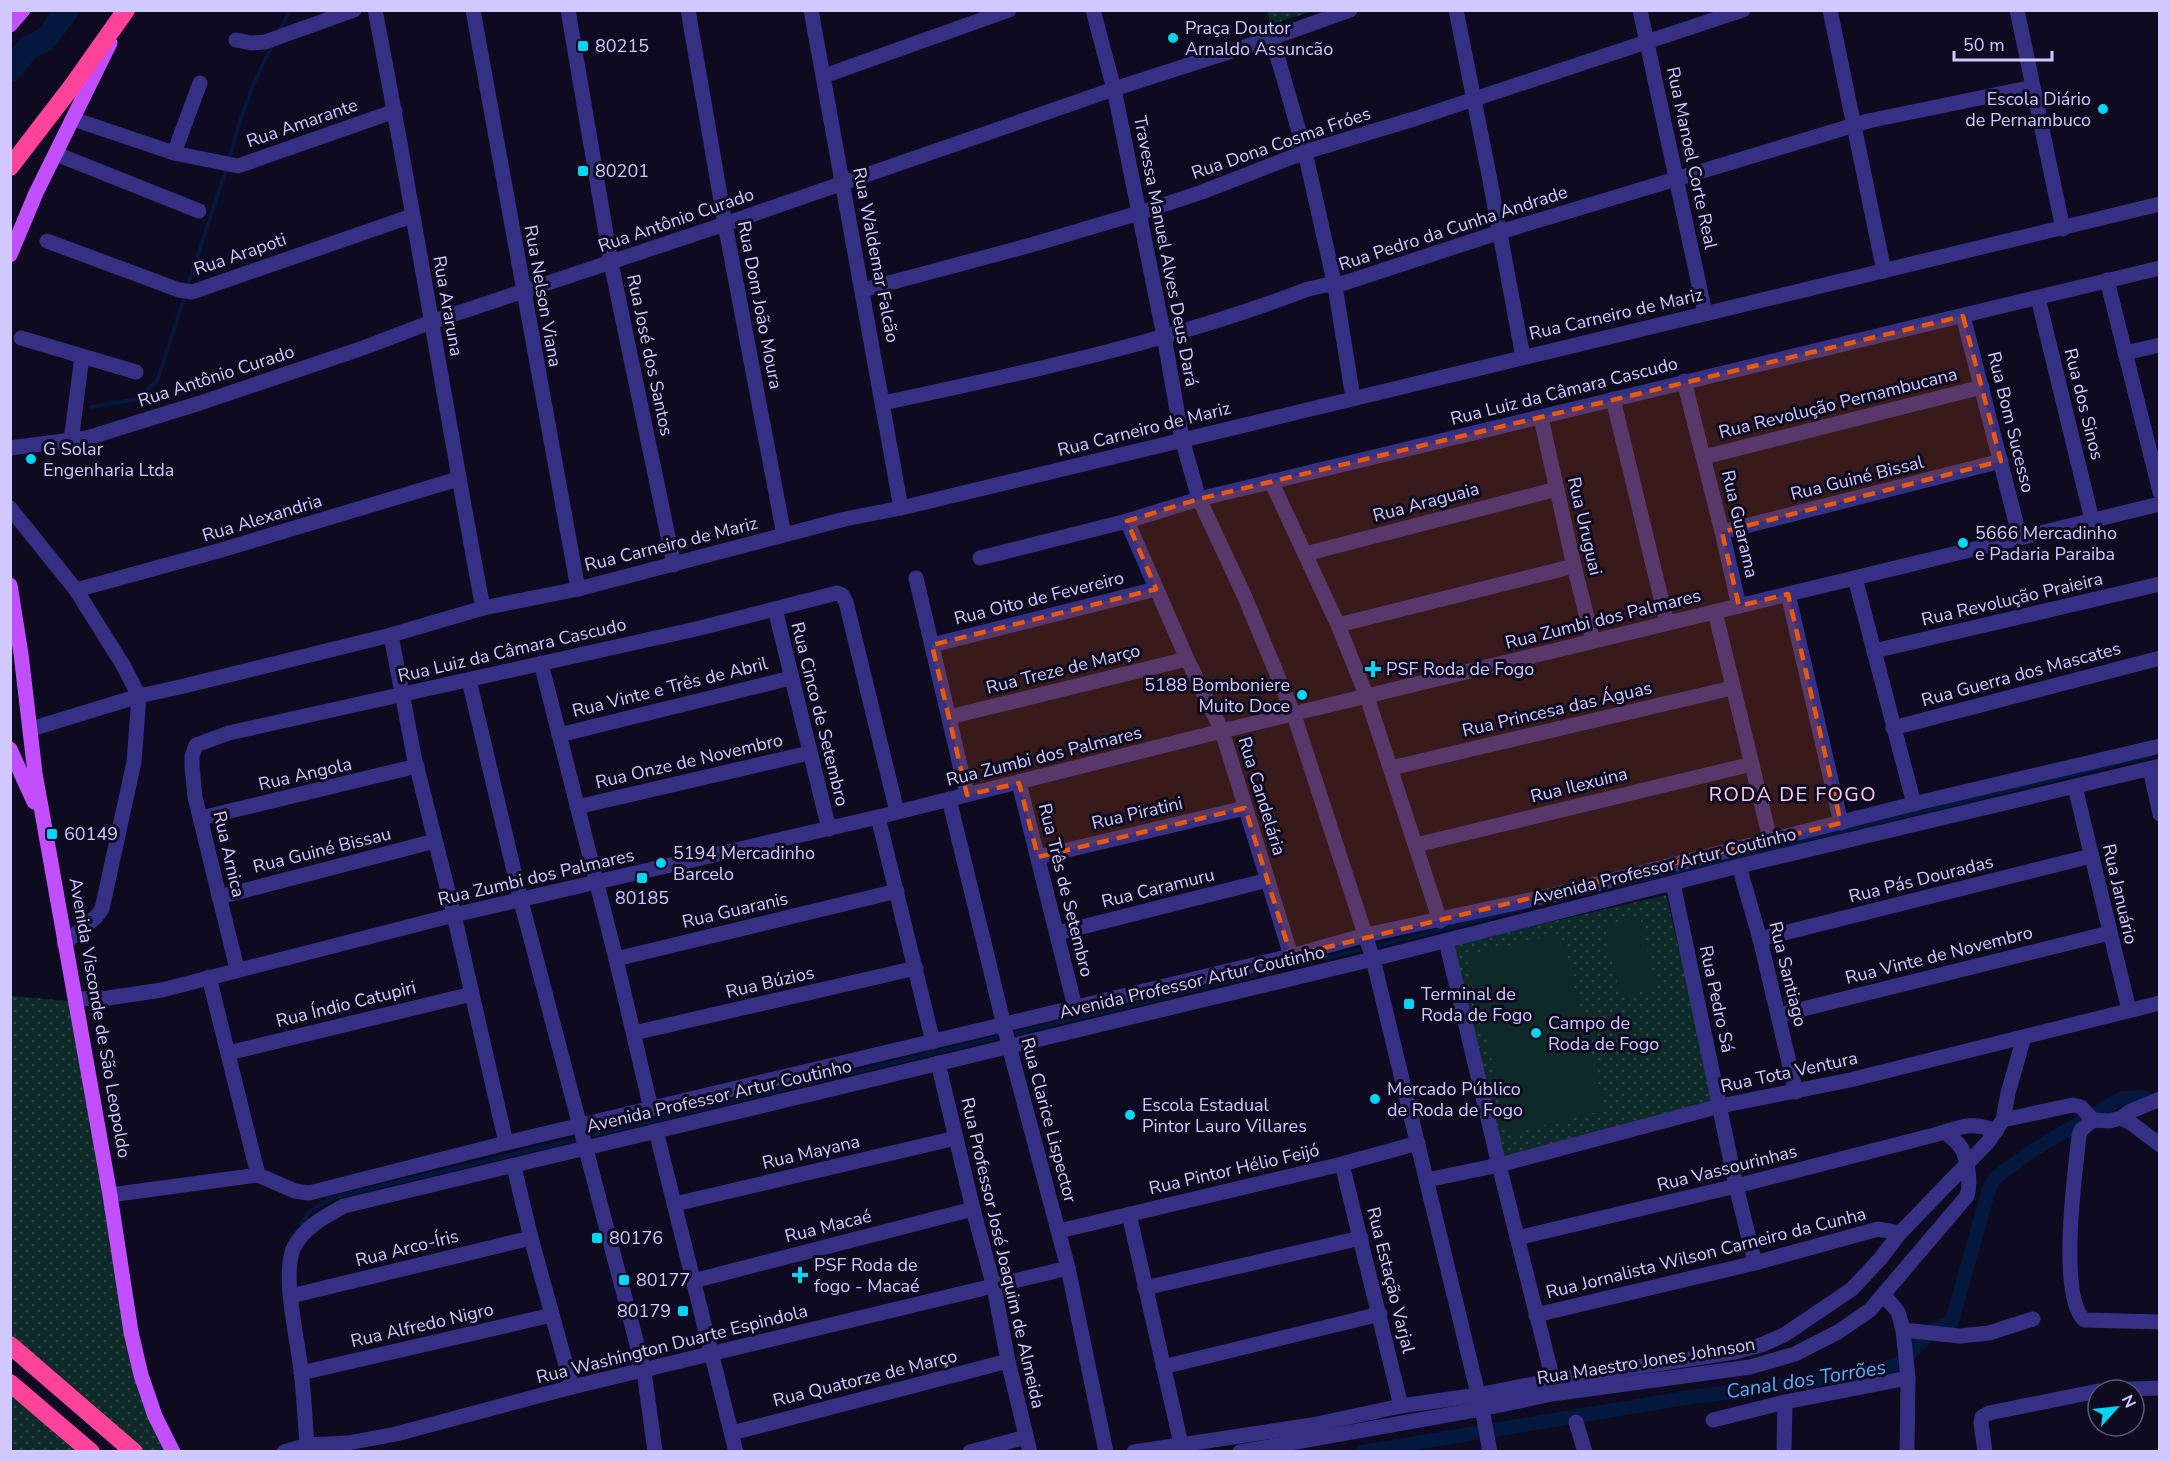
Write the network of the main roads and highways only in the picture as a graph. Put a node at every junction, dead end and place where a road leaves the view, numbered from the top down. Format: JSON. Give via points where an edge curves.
{"nodes":[{"id":1,"x":23,"y":10,"type":"edge"},
{"id":2,"x":125,"y":12,"type":"edge"},
{"id":3,"x":10,"y":25,"type":"edge"},
{"id":4,"x":10,"y":167,"type":"edge"},
{"id":5,"x":10,"y":255,"type":"edge"},
{"id":6,"x":10,"y":585,"type":"edge"},
{"id":7,"x":10,"y":749,"type":"edge"},
{"id":8,"x":44,"y":824,"type":"junction"},
{"id":9,"x":10,"y":1345,"type":"edge"},
{"id":10,"x":10,"y":1383,"type":"edge"},
{"id":11,"x":91,"y":1452,"type":"edge"},
{"id":12,"x":134,"y":1452,"type":"edge"},
{"id":13,"x":173,"y":1452,"type":"edge"}],
"edges":[{"from":1,"to":3,"type":"main road"},
{"from":2,"to":4,"type":"highway"},
{"from":2,"to":5,"type":"main road","via":[[36,193]]},
{"from":6,"to":8,"type":"main road","name":"Avenida Visconde de São Leopoldo"},
{"from":7,"to":8,"type":"main road"},
{"from":8,"to":13,"type":"main road","name":"Avenida Visconde de São Leopoldo","via":[[131,1332],[141,1376]]},
{"from":9,"to":12,"type":"highway"},
{"from":10,"to":11,"type":"highway"}]}
